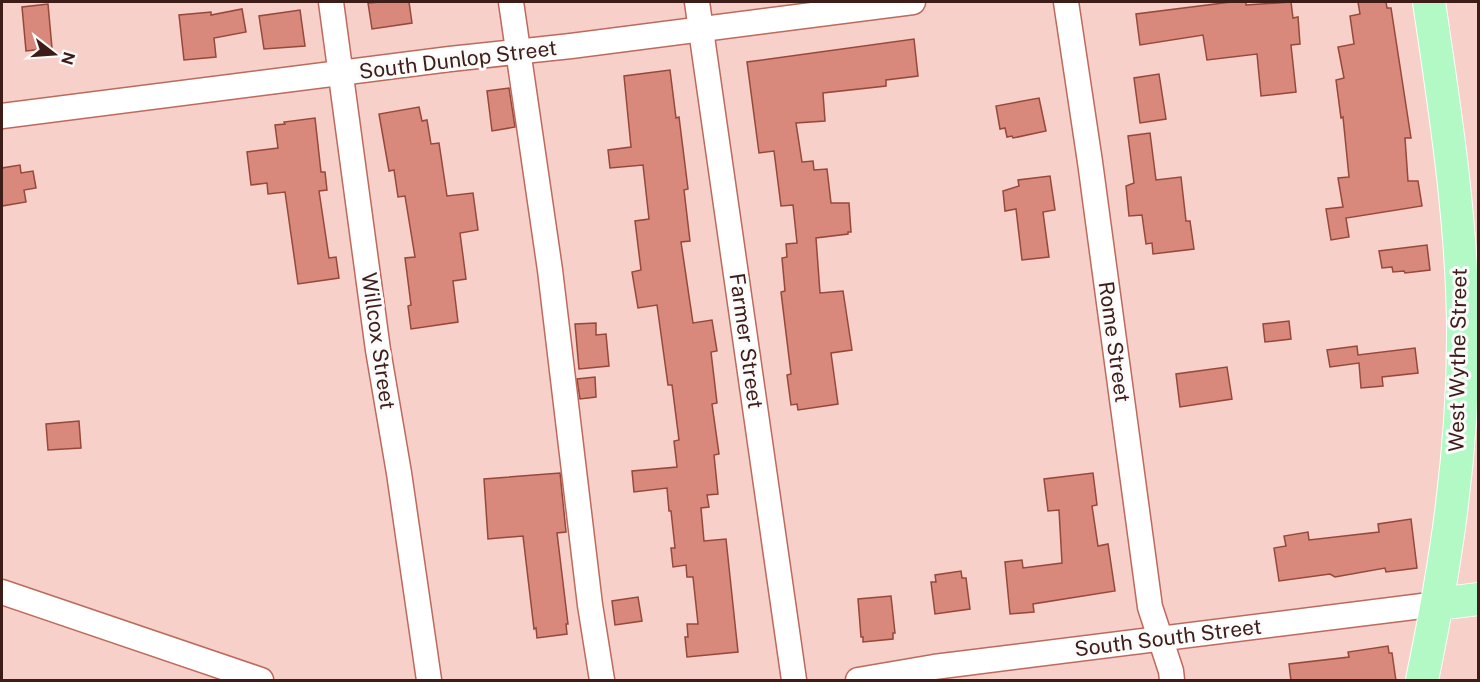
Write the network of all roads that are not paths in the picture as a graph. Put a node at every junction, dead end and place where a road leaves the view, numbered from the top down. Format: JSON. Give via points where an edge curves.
{"nodes":[{"id":1,"x":331,"y":2,"type":"edge"},
{"id":2,"x":511,"y":2,"type":"edge"},
{"id":3,"x":697,"y":2,"type":"edge"},
{"id":4,"x":913,"y":2,"type":"edge"},
{"id":5,"x":1066,"y":2,"type":"edge"},
{"id":6,"x":1429,"y":2,"type":"edge"},
{"id":7,"x":701,"y":29,"type":"junction"},
{"id":8,"x":518,"y":52,"type":"junction"},
{"id":9,"x":340,"y":74,"type":"junction"},
{"id":10,"x":2,"y":116,"type":"edge"},
{"id":11,"x":2,"y":592,"type":"edge"},
{"id":12,"x":1479,"y":599,"type":"edge"},
{"id":13,"x":1438,"y":604,"type":"junction"},
{"id":14,"x":1161,"y":640,"type":"junction"},
{"id":15,"x":225,"y":675,"type":"edge"},
{"id":16,"x":261,"y":681,"type":"edge"},
{"id":17,"x":429,"y":681,"type":"edge"},
{"id":18,"x":602,"y":681,"type":"edge"},
{"id":19,"x":794,"y":681,"type":"edge"},
{"id":20,"x":858,"y":681,"type":"edge"},
{"id":21,"x":1172,"y":681,"type":"edge"},
{"id":22,"x":1422,"y":681,"type":"edge"}],
"edges":[{"from":1,"to":9,"type":"street","name":"Willcox Street"},
{"from":2,"to":8,"type":"street"},
{"from":3,"to":7,"type":"street","name":"Farmer Street"},
{"from":4,"to":7,"type":"street","name":"South Dunlop Street"},
{"from":5,"to":14,"type":"street","name":"Rome Street","via":[[1150,607]]},
{"from":6,"to":13,"type":"main road","name":"West Wythe Street","via":[[1448,133],[1463,334],[1455,489]]},
{"from":7,"to":8,"type":"street","name":"South Dunlop Street"},
{"from":7,"to":19,"type":"street","name":"Farmer Street"},
{"from":8,"to":9,"type":"street","name":"South Dunlop Street"},
{"from":8,"to":18,"type":"street"},
{"from":9,"to":10,"type":"street","name":"South Dunlop Street"},
{"from":9,"to":17,"type":"street","name":"Willcox Street"},
{"from":11,"to":15,"type":"street"},
{"from":12,"to":13,"type":"main road","name":"South South Street"},
{"from":13,"to":14,"type":"street","name":"South South Street"},
{"from":13,"to":22,"type":"main road","name":"West Wythe Street"},
{"from":14,"to":20,"type":"street","name":"South South Street","via":[[934,667]]},
{"from":14,"to":21,"type":"street","name":"Rome Street"},
{"from":15,"to":16,"type":"street"}]}
